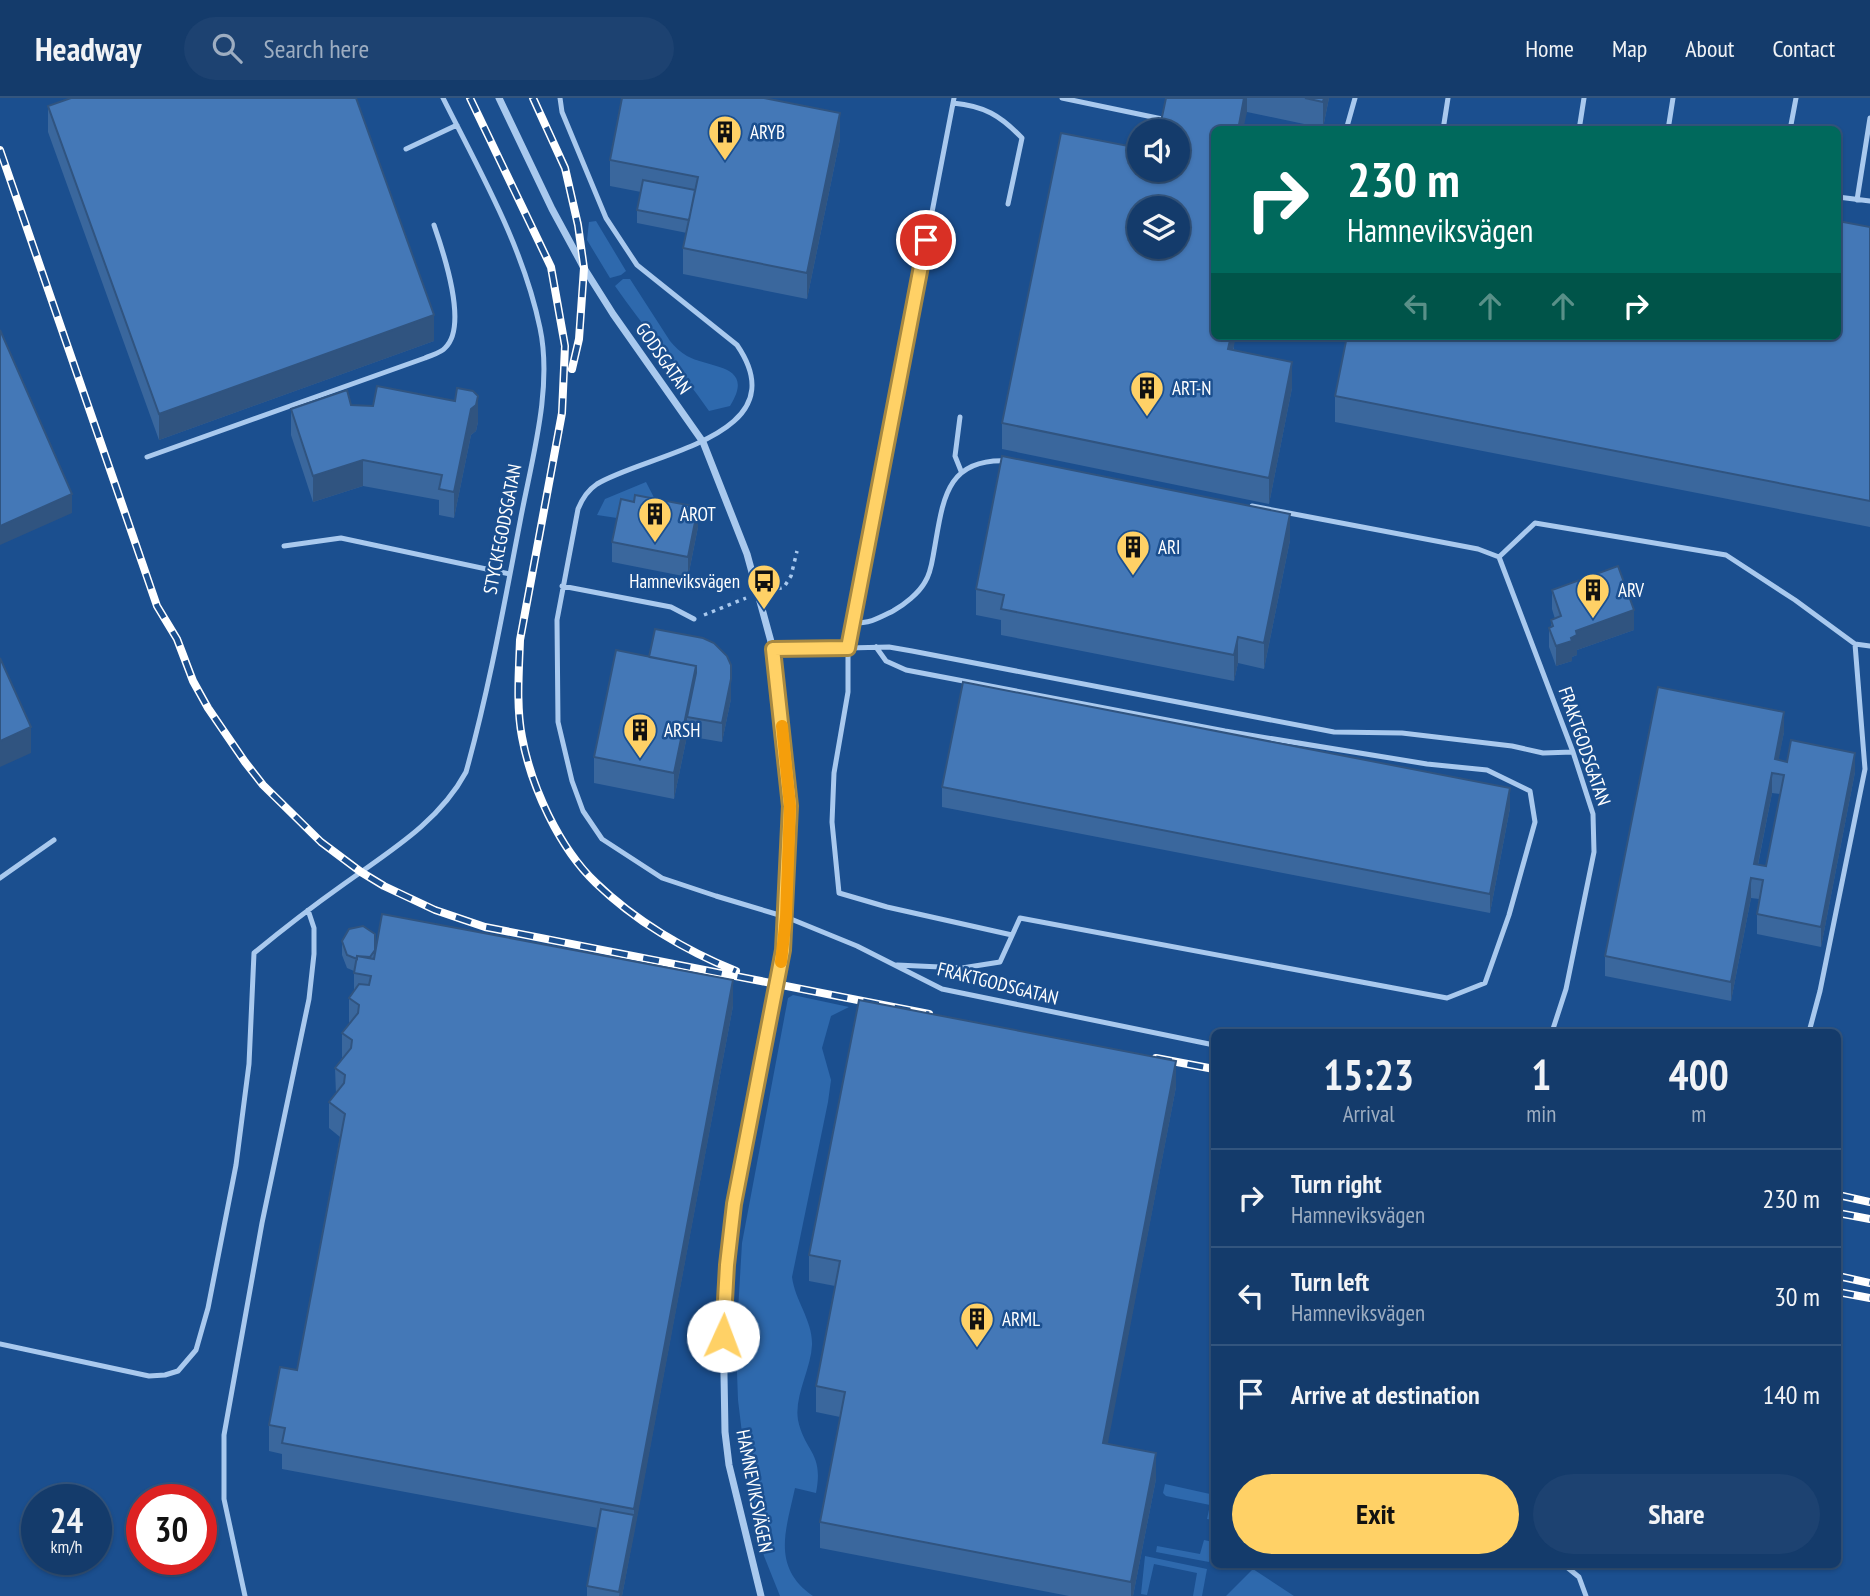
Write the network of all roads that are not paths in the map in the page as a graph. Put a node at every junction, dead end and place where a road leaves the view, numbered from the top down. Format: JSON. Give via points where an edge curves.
{"nodes":[{"id":1,"x":443,"y":98,"type":"edge"},
{"id":2,"x":499,"y":98,"type":"edge"},
{"id":3,"x":560,"y":98,"type":"edge"},
{"id":4,"x":1062,"y":98,"type":"edge"},
{"id":5,"x":1355,"y":98,"type":"edge"},
{"id":6,"x":1448,"y":98,"type":"edge"},
{"id":7,"x":1584,"y":98,"type":"edge"},
{"id":8,"x":1673,"y":98,"type":"edge"},
{"id":9,"x":1796,"y":98,"type":"edge"},
{"id":10,"x":953,"y":100,"type":"edge"},
{"id":11,"x":1870,"y":118,"type":"edge"},
{"id":12,"x":1162,"y":119,"type":"edge"},
{"id":13,"x":457,"y":125,"type":"junction"},
{"id":14,"x":1347,"y":126,"type":"edge"},
{"id":15,"x":1444,"y":126,"type":"edge"},
{"id":16,"x":1580,"y":126,"type":"edge"},
{"id":17,"x":1669,"y":126,"type":"edge"},
{"id":18,"x":1791,"y":126,"type":"edge"},
{"id":19,"x":406,"y":149,"type":"dead end"},
{"id":20,"x":1841,"y":197,"type":"edge"},
{"id":21,"x":1857,"y":200,"type":"junction"},
{"id":22,"x":1870,"y":201,"type":"edge"},
{"id":23,"x":1008,"y":204,"type":"dead end"},
{"id":24,"x":434,"y":225,"type":"dead end"},
{"id":25,"x":960,"y":417,"type":"dead end"},
{"id":26,"x":703,"y":442,"type":"junction"},
{"id":27,"x":147,"y":457,"type":"dead end"},
{"id":28,"x":1020,"y":463,"type":"edge"},
{"id":29,"x":961,"y":471,"type":"junction"},
{"id":30,"x":1249,"y":506,"type":"edge"},
{"id":31,"x":284,"y":546,"type":"dead end"},
{"id":32,"x":1499,"y":557,"type":"junction"},
{"id":33,"x":510,"y":574,"type":"junction"},
{"id":34,"x":562,"y":586,"type":"junction"},
{"id":35,"x":694,"y":619,"type":"road end"},
{"id":36,"x":852,"y":623,"type":"junction"},
{"id":37,"x":1855,"y":644,"type":"junction"},
{"id":38,"x":1870,"y":646,"type":"edge"},
{"id":39,"x":877,"y":647,"type":"junction"},
{"id":40,"x":848,"y":648,"type":"junction"},
{"id":41,"x":773,"y":649,"type":"junction"},
{"id":42,"x":1573,"y":752,"type":"junction"},
{"id":43,"x":54,"y":839,"type":"dead end"},
{"id":44,"x":0,"y":878,"type":"edge"},
{"id":45,"x":308,"y":910,"type":"junction"},
{"id":46,"x":786,"y":917,"type":"junction"},
{"id":47,"x":1012,"y":935,"type":"junction"},
{"id":48,"x":892,"y":964,"type":"junction"},
{"id":49,"x":1553,"y":1029,"type":"edge"},
{"id":50,"x":1810,"y":1029,"type":"edge"},
{"id":51,"x":1211,"y":1044,"type":"edge"},
{"id":52,"x":0,"y":1344,"type":"edge"},
{"id":53,"x":1568,"y":1568,"type":"edge"},
{"id":54,"x":762,"y":1595,"type":"edge"},
{"id":55,"x":245,"y":1596,"type":"edge"},
{"id":56,"x":1586,"y":1596,"type":"edge"}],
"edges":[{"from":1,"to":13,"type":"lane","name":"STYCKEGODSGATAN"},
{"from":2,"to":26,"type":"street","name":"GODSGATAN","via":[[584,268]]},
{"from":3,"to":26,"type":"lane","name":"FRAKTGODSGATAN","via":[[606,218],[637,265],[713,324],[748,361],[753,377],[751,394],[741,414],[724,431]]},
{"from":4,"to":12,"type":"lane"},
{"from":5,"to":14,"type":"lane"},
{"from":6,"to":15,"type":"lane"},
{"from":7,"to":16,"type":"lane"},
{"from":8,"to":17,"type":"lane"},
{"from":9,"to":18,"type":"lane"},
{"from":10,"to":23,"type":"lane","via":[[977,105],[1022,138]]},
{"from":10,"to":36,"type":"lane"},
{"from":11,"to":21,"type":"lane"},
{"from":13,"to":19,"type":"lane"},
{"from":13,"to":33,"type":"lane","name":"STYCKEGODSGATAN","via":[[522,263],[541,331],[542,402]]},
{"from":20,"to":21,"type":"lane"},
{"from":21,"to":22,"type":"lane"},
{"from":24,"to":27,"type":"lane","via":[[449,271],[455,316],[445,348]]},
{"from":25,"to":29,"type":"lane","via":[[955,456]]},
{"from":26,"to":34,"type":"lane","name":"FRAKTGODSGATAN","via":[[613,476],[584,497]]},
{"from":26,"to":41,"type":"street","name":"GODSGATAN","via":[[732,509]]},
{"from":28,"to":29,"type":"lane","via":[[986,461]]},
{"from":29,"to":36,"type":"lane","via":[[945,497],[924,584],[899,608],[869,623]]},
{"from":30,"to":32,"type":"lane","via":[[1478,549]]},
{"from":31,"to":33,"type":"lane","via":[[341,538]]},
{"from":32,"to":37,"type":"lane","via":[[1535,523],[1726,555]]},
{"from":32,"to":42,"type":"lane","name":"FRAKTGODSGATAN"},
{"from":33,"to":45,"type":"lane","name":"STYCKEGODSGATAN","via":[[474,744],[454,794],[415,832]]},
{"from":34,"to":35,"type":"lane","via":[[671,607]]},
{"from":34,"to":46,"type":"lane","name":"FRAKTGODSGATAN","via":[[557,620],[558,722],[583,811],[602,839],[662,878]]},
{"from":36,"to":40,"type":"lane"},
{"from":37,"to":38,"type":"lane"},
{"from":37,"to":50,"type":"lane","via":[[1865,769]]},
{"from":39,"to":40,"type":"lane"},
{"from":39,"to":42,"type":"lane","via":[[1334,732],[1402,733],[1543,753]]},
{"from":39,"to":47,"type":"lane","via":[[886,661],[906,670],[1224,730],[1488,770],[1530,791],[1535,822],[1485,983],[1447,998],[1020,918]]},
{"from":40,"to":41,"type":"lane"},
{"from":40,"to":47,"type":"lane","via":[[848,692],[834,773],[832,822],[839,893]]},
{"from":41,"to":46,"type":"street","name":"HAMNEVIKSVÄGEN","via":[[790,806]]},
{"from":42,"to":49,"type":"lane","name":"FRAKTGODSGATAN","via":[[1593,814],[1594,852],[1566,989]]},
{"from":43,"to":44,"type":"lane"},
{"from":45,"to":52,"type":"lane","name":"STYCKEGODSGATAN","via":[[254,953],[249,1064],[236,1165],[196,1350],[178,1371],[149,1376]]},
{"from":45,"to":55,"type":"lane","via":[[314,928],[309,999],[224,1435],[225,1499]]},
{"from":46,"to":48,"type":"lane","name":"FRAKTGODSGATAN"},
{"from":46,"to":54,"type":"street","name":"HAMNEVIKSVÄGEN","via":[[734,1204],[723,1317],[729,1465]]},
{"from":47,"to":48,"type":"lane","via":[[1000,962],[962,968]]},
{"from":48,"to":51,"type":"lane","name":"FRAKTGODSGATAN","via":[[942,989]]},
{"from":53,"to":56,"type":"lane","via":[[1579,1577]]}]}
